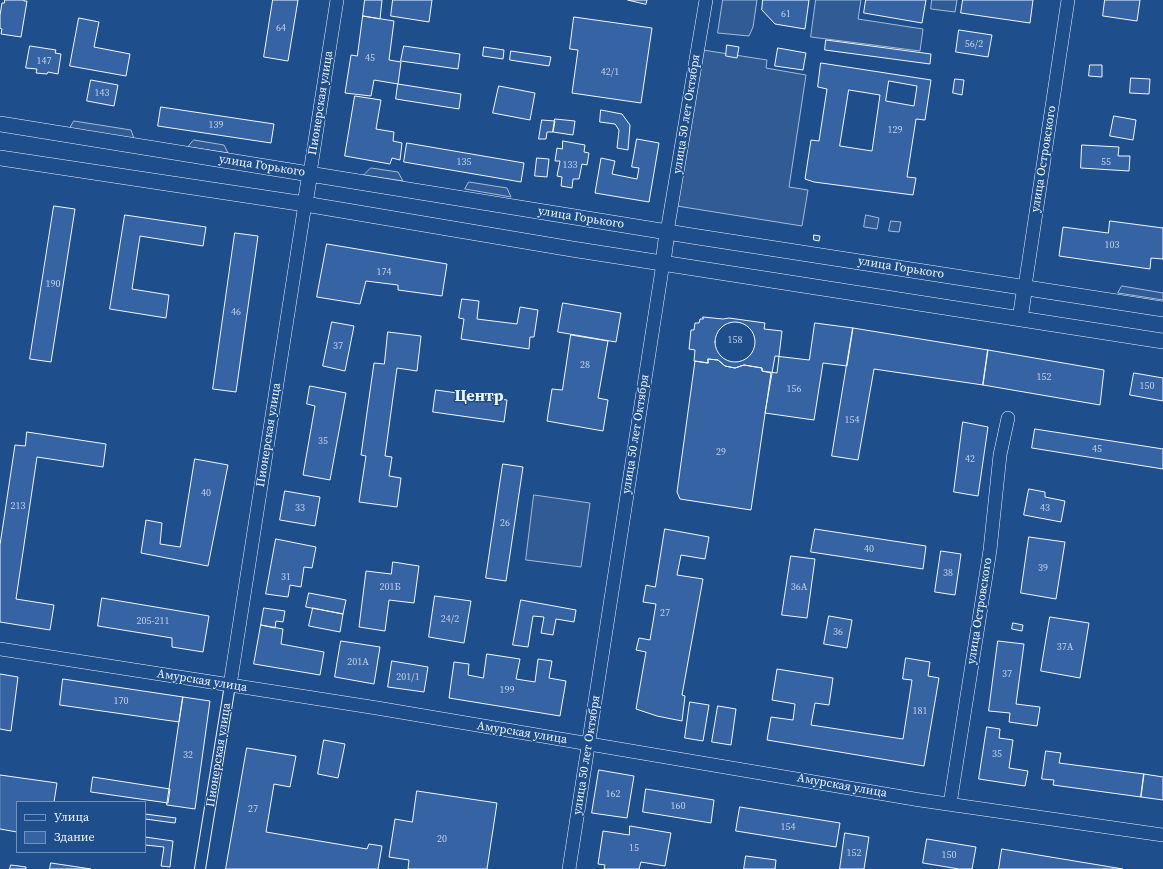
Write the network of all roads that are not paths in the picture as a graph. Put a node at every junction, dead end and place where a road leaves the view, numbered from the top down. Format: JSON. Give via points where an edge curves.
{"nodes":[{"id":1,"x":337,"y":0,"type":"edge"},
{"id":2,"x":706,"y":0,"type":"edge"},
{"id":3,"x":1068,"y":0,"type":"edge"},
{"id":4,"x":0,"y":124,"type":"edge"},
{"id":5,"x":0,"y":158,"type":"edge"},
{"id":6,"x":310,"y":173,"type":"junction"},
{"id":7,"x":305,"y":204,"type":"junction"},
{"id":8,"x":667,"y":232,"type":"junction"},
{"id":9,"x":663,"y":263,"type":"junction"},
{"id":10,"x":1025,"y":286,"type":"junction"},
{"id":11,"x":1163,"y":309,"type":"edge"},
{"id":12,"x":1020,"y":319,"type":"junction"},
{"id":13,"x":1163,"y":341,"type":"edge"},
{"id":14,"x":1008,"y":418,"type":"dead end"},
{"id":15,"x":0,"y":649,"type":"edge"},
{"id":16,"x":230,"y":685,"type":"junction"},
{"id":17,"x":589,"y":743,"type":"junction"},
{"id":18,"x":950,"y":804,"type":"junction"},
{"id":19,"x":1163,"y":835,"type":"edge"},
{"id":20,"x":200,"y":869,"type":"edge"},
{"id":21,"x":569,"y":869,"type":"edge"}],
"edges":[{"from":1,"to":6,"type":"street","name":"Пионерская улица"},
{"from":2,"to":8,"type":"street","name":"улица 50 лет Октября"},
{"from":3,"to":10,"type":"street","name":"улица Островского"},
{"from":4,"to":6,"type":"main road","name":"улица Горького"},
{"from":5,"to":7,"type":"main road"},
{"from":6,"to":7,"type":"main road","name":"Пионерская улица"},
{"from":6,"to":8,"type":"main road","name":"улица Горького"},
{"from":7,"to":9,"type":"main road"},
{"from":7,"to":16,"type":"street","name":"Пионерская улица"},
{"from":8,"to":9,"type":"main road","name":"улица 50 лет Октября"},
{"from":8,"to":10,"type":"main road","name":"улица Горького"},
{"from":9,"to":12,"type":"main road"},
{"from":9,"to":17,"type":"street","name":"улица 50 лет Октября"},
{"from":10,"to":11,"type":"main road","name":"улица Горького"},
{"from":10,"to":12,"type":"main road","name":"улица Островского"},
{"from":12,"to":13,"type":"main road"},
{"from":14,"to":18,"type":"street","name":"улица Островского","via":[[1000,455],[990,550]]},
{"from":15,"to":16,"type":"street","name":"Амурская улица"},
{"from":16,"to":17,"type":"street","name":"Амурская улица"},
{"from":16,"to":20,"type":"street","name":"Пионерская улица"},
{"from":17,"to":18,"type":"street","name":"Амурская улица"},
{"from":17,"to":21,"type":"street","name":"улица 50 лет Октября"},
{"from":18,"to":19,"type":"street","name":"Амурская улица"}]}
